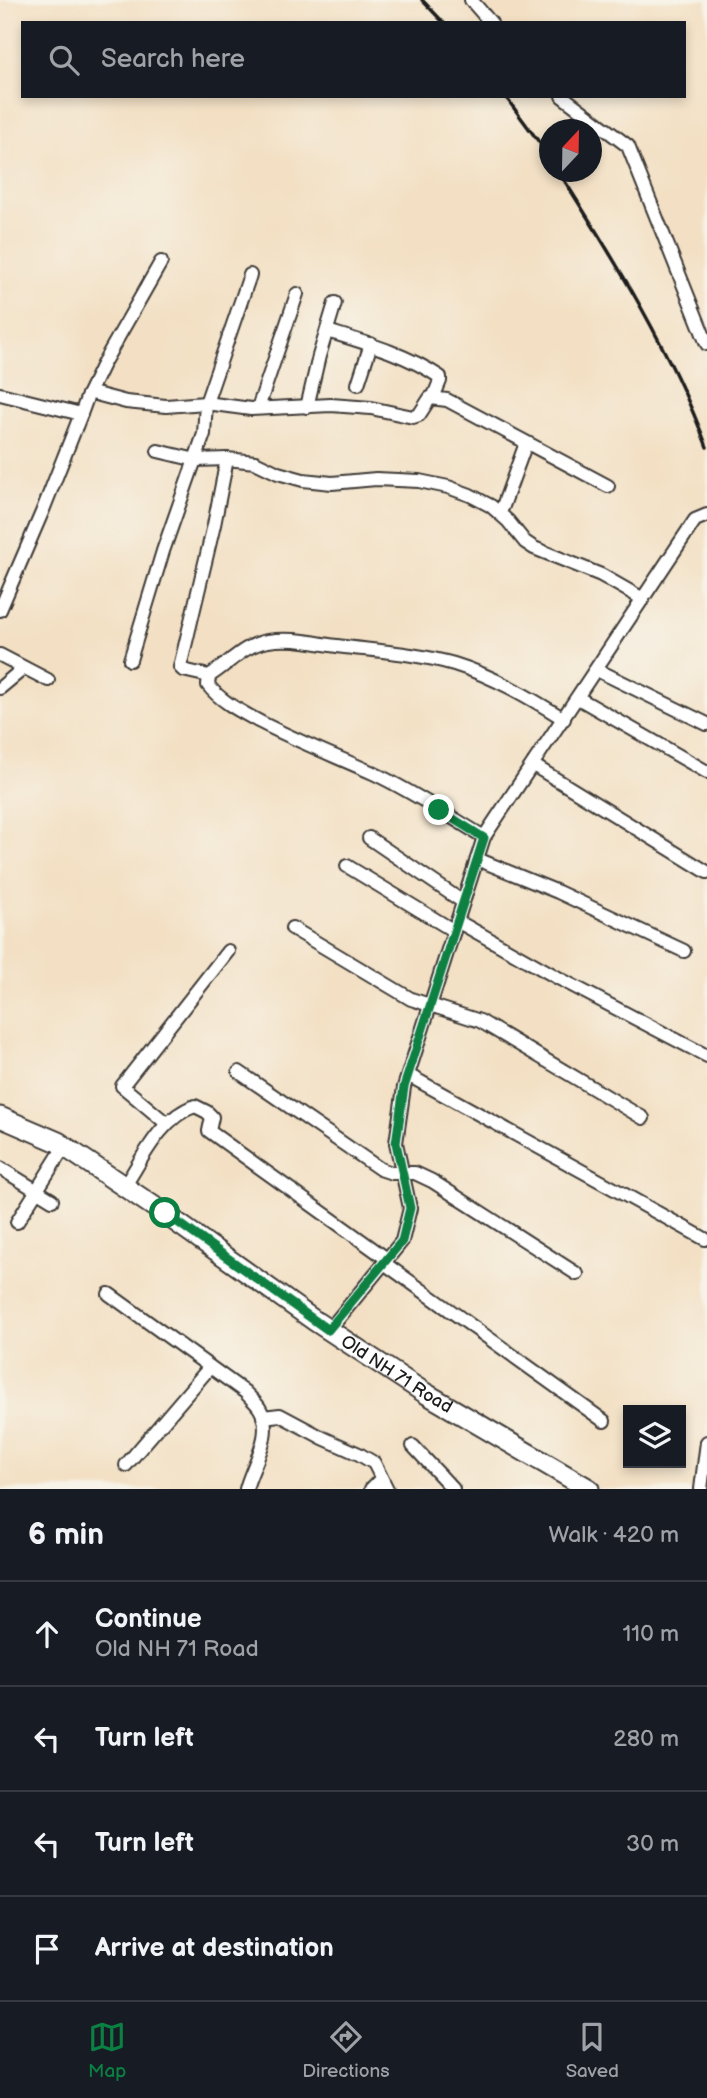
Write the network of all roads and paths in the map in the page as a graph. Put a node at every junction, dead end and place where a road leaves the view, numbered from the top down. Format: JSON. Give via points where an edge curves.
{"nodes":[{"id":1,"x":471,"y":0,"type":"edge"},
{"id":2,"x":489,"y":21,"type":"edge"},
{"id":3,"x":565,"y":98,"type":"edge"},
{"id":4,"x":161,"y":262,"type":"dead end"},
{"id":5,"x":250,"y":275,"type":"dead end"},
{"id":6,"x":298,"y":295,"type":"dead end"},
{"id":7,"x":335,"y":303,"type":"dead end"},
{"id":8,"x":327,"y":331,"type":"junction"},
{"id":9,"x":371,"y":344,"type":"junction"},
{"id":10,"x":707,"y":344,"type":"edge"},
{"id":11,"x":358,"y":384,"type":"dead end"},
{"id":12,"x":0,"y":394,"type":"edge"},
{"id":13,"x":88,"y":395,"type":"junction"},
{"id":14,"x":433,"y":398,"type":"junction"},
{"id":15,"x":206,"y":403,"type":"junction"},
{"id":16,"x":307,"y":407,"type":"junction"},
{"id":17,"x":258,"y":408,"type":"junction"},
{"id":18,"x":81,"y":414,"type":"junction"},
{"id":19,"x":526,"y":443,"type":"junction"},
{"id":20,"x":158,"y":451,"type":"dead end"},
{"id":21,"x":227,"y":459,"type":"junction"},
{"id":22,"x":196,"y":460,"type":"junction"},
{"id":23,"x":608,"y":486,"type":"dead end"},
{"id":24,"x":499,"y":513,"type":"junction"},
{"id":25,"x":707,"y":515,"type":"edge"},
{"id":26,"x":643,"y":599,"type":"junction"},
{"id":27,"x":0,"y":610,"type":"edge"},
{"id":28,"x":0,"y":656,"type":"edge"},
{"id":29,"x":130,"y":660,"type":"dead end"},
{"id":30,"x":24,"y":668,"type":"junction"},
{"id":31,"x":597,"y":670,"type":"junction"},
{"id":32,"x":209,"y":676,"type":"junction"},
{"id":33,"x":48,"y":680,"type":"dead end"},
{"id":34,"x":0,"y":688,"type":"edge"},
{"id":35,"x":578,"y":698,"type":"junction"},
{"id":36,"x":564,"y":719,"type":"junction"},
{"id":37,"x":707,"y":724,"type":"edge"},
{"id":38,"x":533,"y":765,"type":"junction"},
{"id":39,"x":707,"y":772,"type":"edge"},
{"id":40,"x":369,"y":838,"type":"dead end"},
{"id":41,"x":484,"y":838,"type":"junction"},
{"id":42,"x":477,"y":859,"type":"junction"},
{"id":43,"x":347,"y":866,"type":"dead end"},
{"id":44,"x":707,"y":872,"type":"edge"},
{"id":45,"x":463,"y":902,"type":"junction"},
{"id":46,"x":456,"y":926,"type":"junction"},
{"id":47,"x":292,"y":928,"type":"dead end"},
{"id":48,"x":228,"y":951,"type":"dead end"},
{"id":49,"x":684,"y":951,"type":"dead end"},
{"id":50,"x":430,"y":1005,"type":"junction"},
{"id":51,"x":707,"y":1056,"type":"edge"},
{"id":52,"x":239,"y":1072,"type":"dead end"},
{"id":53,"x":408,"y":1075,"type":"junction"},
{"id":54,"x":0,"y":1117,"type":"edge"},
{"id":55,"x":643,"y":1118,"type":"dead end"},
{"id":56,"x":166,"y":1124,"type":"junction"},
{"id":57,"x":64,"y":1147,"type":"junction"},
{"id":58,"x":0,"y":1168,"type":"edge"},
{"id":59,"x":403,"y":1174,"type":"junction"},
{"id":60,"x":124,"y":1187,"type":"junction"},
{"id":61,"x":37,"y":1190,"type":"junction"},
{"id":62,"x":52,"y":1200,"type":"dead end"},
{"id":63,"x":17,"y":1222,"type":"dead end"},
{"id":64,"x":705,"y":1239,"type":"dead end"},
{"id":65,"x":386,"y":1261,"type":"junction"},
{"id":66,"x":578,"y":1274,"type":"dead end"},
{"id":67,"x":108,"y":1294,"type":"dead end"},
{"id":68,"x":328,"y":1330,"type":"junction"},
{"id":69,"x":210,"y":1367,"type":"junction"},
{"id":70,"x":263,"y":1417,"type":"junction"},
{"id":71,"x":604,"y":1421,"type":"dead end"},
{"id":72,"x":707,"y":1442,"type":"edge"},
{"id":73,"x":413,"y":1446,"type":"dead end"},
{"id":74,"x":126,"y":1465,"type":"dead end"},
{"id":75,"x":384,"y":1484,"type":"edge"},
{"id":76,"x":246,"y":1489,"type":"edge"},
{"id":77,"x":371,"y":1489,"type":"edge"},
{"id":78,"x":453,"y":1489,"type":"edge"},
{"id":79,"x":589,"y":1489,"type":"edge"},
{"id":80,"x":701,"y":1489,"type":"edge"}],
"edges":[{"from":1,"to":2,"type":"street"},
{"from":3,"to":10,"type":"street","via":[[628,146]]},
{"from":4,"to":13,"type":"street"},
{"from":5,"to":15,"type":"street"},
{"from":6,"to":17,"type":"street"},
{"from":7,"to":8,"type":"street"},
{"from":8,"to":9,"type":"street"},
{"from":8,"to":16,"type":"street"},
{"from":9,"to":11,"type":"street"},
{"from":9,"to":14,"type":"street","via":[[440,377]]},
{"from":12,"to":18,"type":"street"},
{"from":13,"to":15,"type":"street","via":[[166,406]]},
{"from":13,"to":18,"type":"street"},
{"from":14,"to":16,"type":"street","via":[[413,417],[371,408]]},
{"from":14,"to":19,"type":"street"},
{"from":15,"to":17,"type":"street"},
{"from":15,"to":22,"type":"street","via":[[204,435]]},
{"from":16,"to":17,"type":"street"},
{"from":18,"to":27,"type":"street"},
{"from":19,"to":23,"type":"street"},
{"from":19,"to":24,"type":"street"},
{"from":20,"to":22,"type":"street"},
{"from":21,"to":22,"type":"street"},
{"from":21,"to":24,"type":"street","via":[[255,462],[303,480],[419,481],[470,495]]},
{"from":21,"to":32,"type":"street","via":[[180,667]]},
{"from":22,"to":29,"type":"street"},
{"from":24,"to":26,"type":"street","via":[[534,548],[601,575]]},
{"from":25,"to":26,"type":"street","via":[[695,520]]},
{"from":26,"to":31,"type":"street"},
{"from":28,"to":30,"type":"street"},
{"from":30,"to":33,"type":"street"},
{"from":30,"to":34,"type":"street"},
{"from":31,"to":35,"type":"street"},
{"from":31,"to":37,"type":"street"},
{"from":32,"to":36,"type":"street","via":[[250,646],[291,639],[452,664],[480,673]]},
{"from":32,"to":41,"type":"street","via":[[208,685],[215,694],[239,710],[410,792]]},
{"from":35,"to":36,"type":"street"},
{"from":35,"to":39,"type":"street"},
{"from":36,"to":38,"type":"street"},
{"from":38,"to":41,"type":"street"},
{"from":38,"to":44,"type":"street"},
{"from":40,"to":45,"type":"street"},
{"from":41,"to":42,"type":"street"},
{"from":42,"to":45,"type":"street"},
{"from":42,"to":49,"type":"street"},
{"from":43,"to":46,"type":"street"},
{"from":45,"to":46,"type":"street"},
{"from":46,"to":50,"type":"street"},
{"from":46,"to":51,"type":"street"},
{"from":47,"to":50,"type":"street","via":[[411,999]]},
{"from":48,"to":56,"type":"street","via":[[122,1086]]},
{"from":50,"to":53,"type":"street"},
{"from":50,"to":55,"type":"street","via":[[480,1021]]},
{"from":52,"to":59,"type":"street","via":[[380,1169]]},
{"from":53,"to":59,"type":"street","via":[[396,1143]]},
{"from":53,"to":64,"type":"street"},
{"from":54,"to":57,"type":"main road","name":"Old NH 71 Road"},
{"from":56,"to":60,"type":"street"},
{"from":56,"to":65,"type":"street","via":[[195,1106],[207,1112],[212,1117],[209,1131]]},
{"from":57,"to":60,"type":"main road","name":"Old NH 71 Road"},
{"from":57,"to":61,"type":"street"},
{"from":58,"to":61,"type":"street"},
{"from":59,"to":65,"type":"street","via":[[410,1208],[402,1241]]},
{"from":59,"to":66,"type":"street","via":[[415,1173],[432,1181]]},
{"from":60,"to":68,"type":"main road","name":"Old NH 71 Road"},
{"from":61,"to":62,"type":"street"},
{"from":61,"to":63,"type":"street"},
{"from":65,"to":68,"type":"street"},
{"from":65,"to":71,"type":"street"},
{"from":67,"to":69,"type":"street"},
{"from":68,"to":79,"type":"main road","name":"Old NH 71 Road"},
{"from":69,"to":70,"type":"street","via":[[245,1392]]},
{"from":69,"to":74,"type":"street"},
{"from":70,"to":75,"type":"street","via":[[280,1415],[359,1454],[374,1463]]},
{"from":70,"to":76,"type":"street","via":[[262,1448]]},
{"from":72,"to":80,"type":"street"},
{"from":73,"to":78,"type":"street"},
{"from":75,"to":77,"type":"street"}]}
